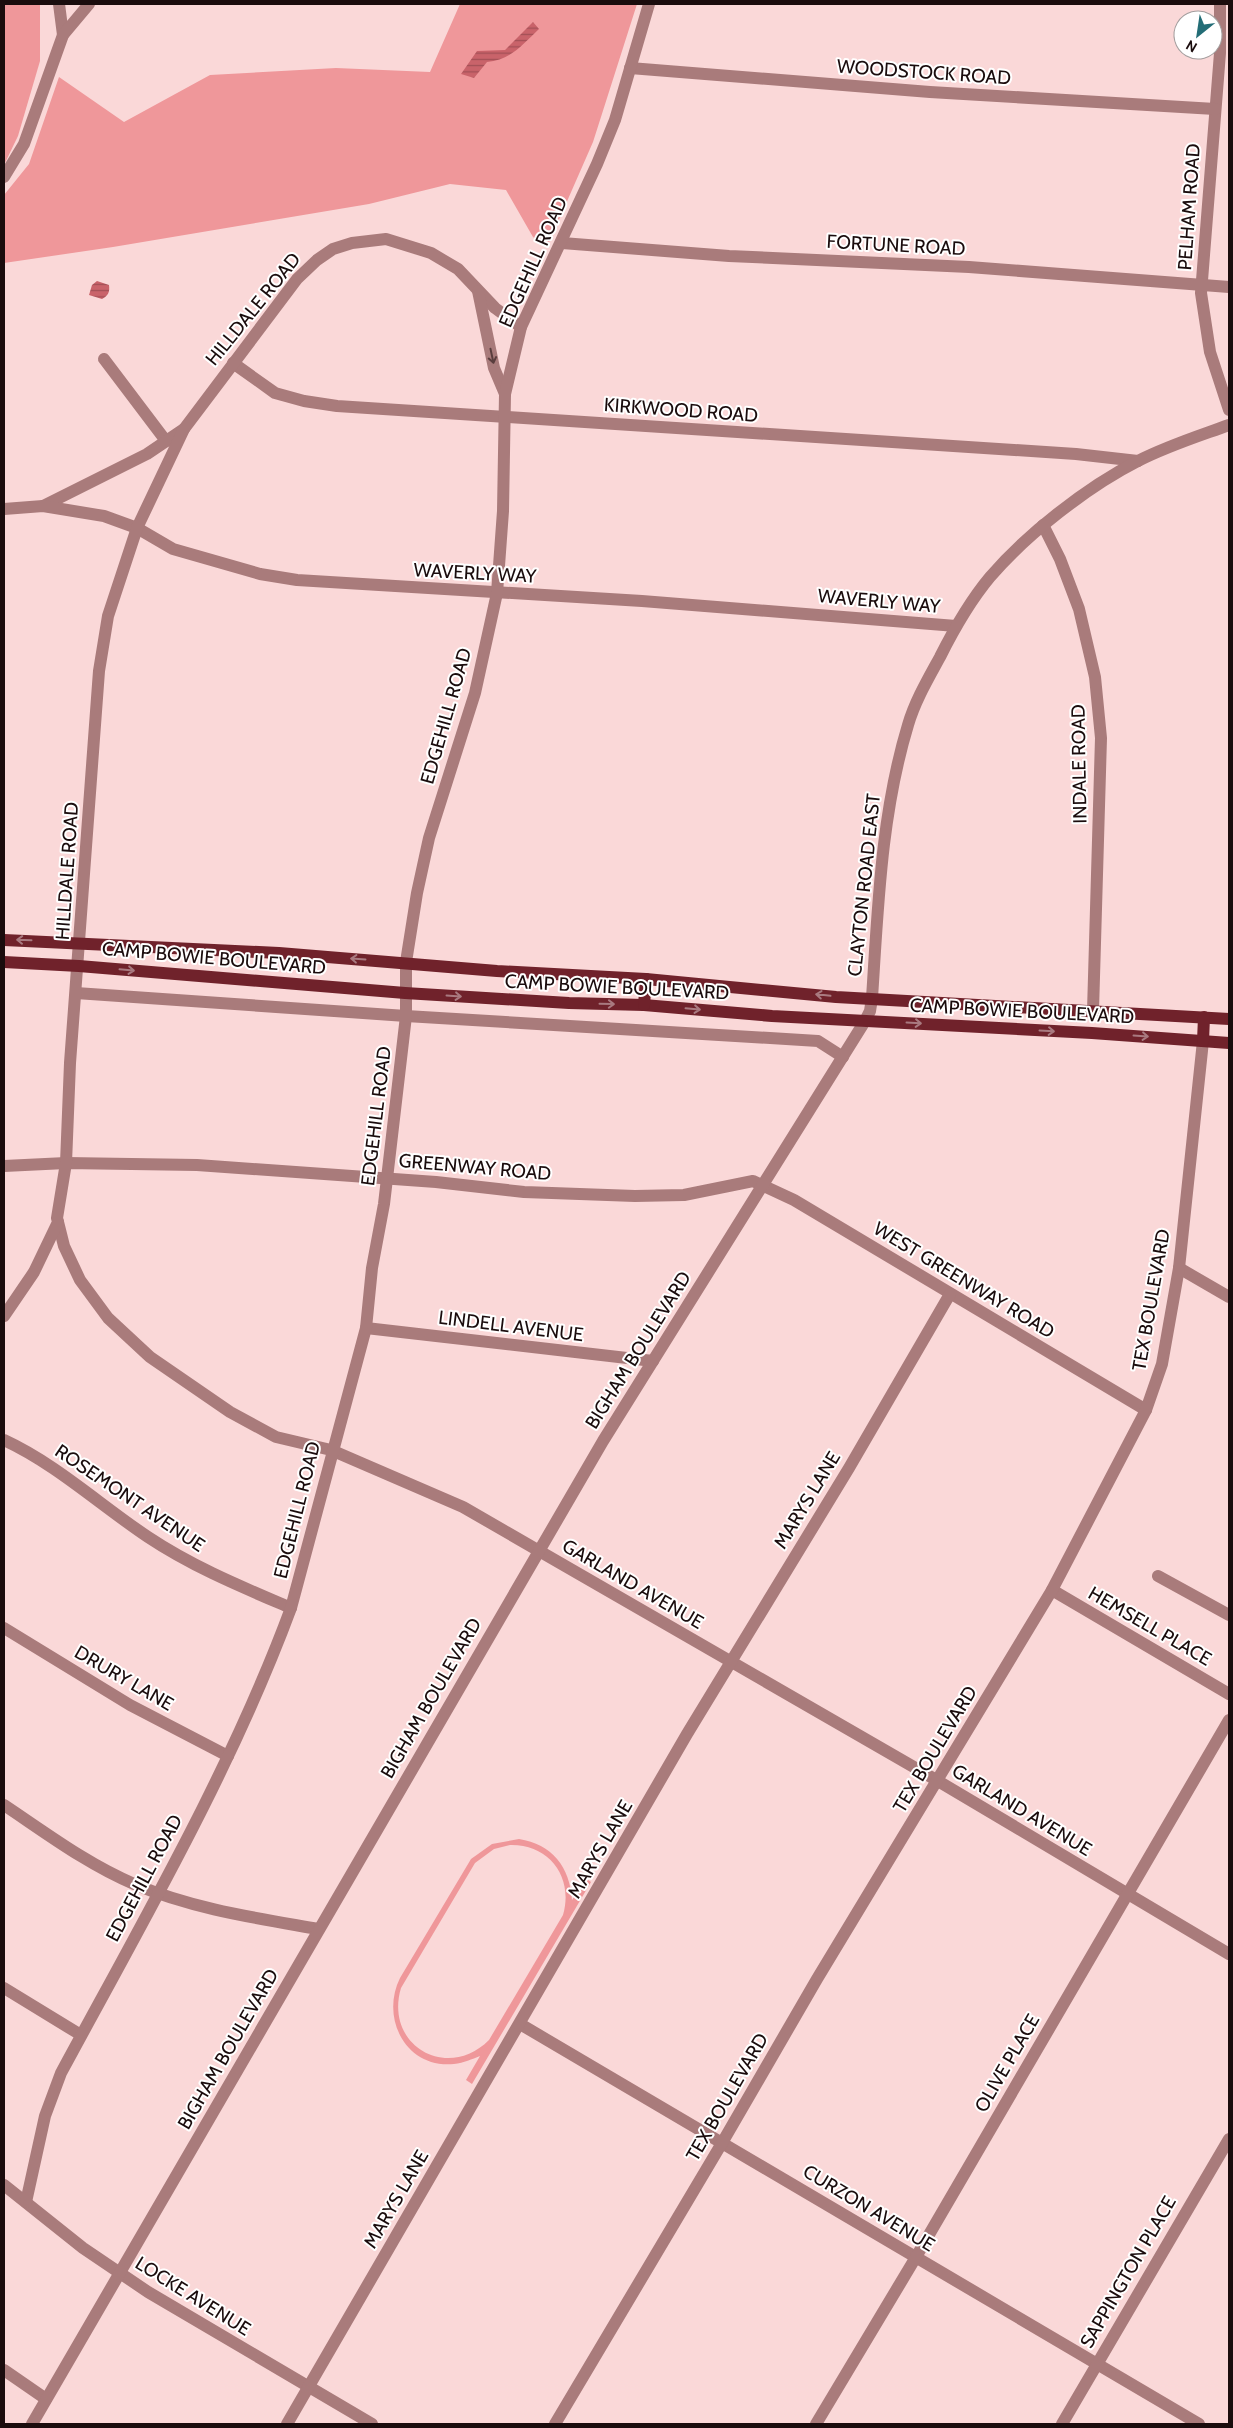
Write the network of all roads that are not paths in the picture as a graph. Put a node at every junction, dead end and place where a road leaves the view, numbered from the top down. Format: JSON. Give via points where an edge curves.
{"nodes":[{"id":1,"x":59,"y":4,"type":"edge"},
{"id":2,"x":89,"y":4,"type":"edge"},
{"id":3,"x":649,"y":4,"type":"edge"},
{"id":4,"x":1220,"y":4,"type":"edge"},
{"id":5,"x":63,"y":35,"type":"junction"},
{"id":6,"x":630,"y":68,"type":"junction"},
{"id":7,"x":1215,"y":109,"type":"junction"},
{"id":8,"x":4,"y":177,"type":"edge"},
{"id":9,"x":562,"y":243,"type":"junction"},
{"id":10,"x":1202,"y":285,"type":"junction"},
{"id":11,"x":1229,"y":287,"type":"edge"},
{"id":12,"x":478,"y":291,"type":"junction"},
{"id":13,"x":521,"y":327,"type":"junction"},
{"id":14,"x":104,"y":359,"type":"dead end"},
{"id":15,"x":233,"y":363,"type":"junction"},
{"id":16,"x":505,"y":394,"type":"junction"},
{"id":17,"x":1229,"y":410,"type":"edge"},
{"id":18,"x":506,"y":417,"type":"junction"},
{"id":19,"x":1229,"y":425,"type":"edge"},
{"id":20,"x":184,"y":429,"type":"junction"},
{"id":21,"x":166,"y":441,"type":"junction"},
{"id":22,"x":1138,"y":461,"type":"junction"},
{"id":23,"x":43,"y":506,"type":"junction"},
{"id":24,"x":4,"y":509,"type":"edge"},
{"id":25,"x":1043,"y":525,"type":"junction"},
{"id":26,"x":137,"y":528,"type":"junction"},
{"id":27,"x":497,"y":593,"type":"junction"},
{"id":28,"x":956,"y":626,"type":"junction"},
{"id":29,"x":4,"y":940,"type":"edge"},
{"id":30,"x":80,"y":942,"type":"junction"},
{"id":31,"x":4,"y":962,"type":"edge"},
{"id":32,"x":406,"y":962,"type":"junction"},
{"id":33,"x":79,"y":966,"type":"junction"},
{"id":34,"x":646,"y":979,"type":"junction"},
{"id":35,"x":76,"y":993,"type":"junction"},
{"id":36,"x":405,"y":993,"type":"junction"},
{"id":37,"x":872,"y":998,"type":"junction"},
{"id":38,"x":644,"y":1005,"type":"junction"},
{"id":39,"x":1093,"y":1011,"type":"junction"},
{"id":40,"x":406,"y":1016,"type":"junction"},
{"id":41,"x":1204,"y":1017,"type":"junction"},
{"id":42,"x":1229,"y":1019,"type":"edge"},
{"id":43,"x":865,"y":1021,"type":"junction"},
{"id":44,"x":1092,"y":1033,"type":"junction"},
{"id":45,"x":1203,"y":1041,"type":"junction"},
{"id":46,"x":1229,"y":1043,"type":"edge"},
{"id":47,"x":843,"y":1057,"type":"junction"},
{"id":48,"x":66,"y":1163,"type":"junction"},
{"id":49,"x":4,"y":1166,"type":"edge"},
{"id":50,"x":387,"y":1178,"type":"junction"},
{"id":51,"x":762,"y":1184,"type":"junction"},
{"id":52,"x":58,"y":1222,"type":"junction"},
{"id":53,"x":1179,"y":1268,"type":"junction"},
{"id":54,"x":950,"y":1294,"type":"junction"},
{"id":55,"x":1229,"y":1297,"type":"edge"},
{"id":56,"x":4,"y":1316,"type":"edge"},
{"id":57,"x":366,"y":1328,"type":"junction"},
{"id":58,"x":653,"y":1362,"type":"junction"},
{"id":59,"x":1146,"y":1410,"type":"junction"},
{"id":60,"x":4,"y":1440,"type":"edge"},
{"id":61,"x":331,"y":1450,"type":"junction"},
{"id":62,"x":539,"y":1551,"type":"junction"},
{"id":63,"x":1158,"y":1576,"type":"dead end"},
{"id":64,"x":1052,"y":1590,"type":"junction"},
{"id":65,"x":291,"y":1608,"type":"junction"},
{"id":66,"x":1229,"y":1616,"type":"edge"},
{"id":67,"x":4,"y":1628,"type":"edge"},
{"id":68,"x":731,"y":1662,"type":"junction"},
{"id":69,"x":1229,"y":1694,"type":"edge"},
{"id":70,"x":1229,"y":1720,"type":"edge"},
{"id":71,"x":228,"y":1756,"type":"junction"},
{"id":72,"x":938,"y":1781,"type":"junction"},
{"id":73,"x":4,"y":1805,"type":"edge"},
{"id":74,"x":158,"y":1893,"type":"junction"},
{"id":75,"x":1127,"y":1894,"type":"junction"},
{"id":76,"x":318,"y":1929,"type":"junction"},
{"id":77,"x":1229,"y":1954,"type":"edge"},
{"id":78,"x":4,"y":1988,"type":"edge"},
{"id":79,"x":520,"y":2024,"type":"junction"},
{"id":80,"x":81,"y":2035,"type":"junction"},
{"id":81,"x":1229,"y":2139,"type":"edge"},
{"id":82,"x":722,"y":2143,"type":"junction"},
{"id":83,"x":4,"y":2185,"type":"edge"},
{"id":84,"x":26,"y":2202,"type":"junction"},
{"id":85,"x":916,"y":2258,"type":"junction"},
{"id":86,"x":120,"y":2273,"type":"junction"},
{"id":87,"x":1096,"y":2364,"type":"junction"},
{"id":88,"x":4,"y":2370,"type":"edge"},
{"id":89,"x":308,"y":2387,"type":"junction"},
{"id":90,"x":46,"y":2399,"type":"junction"},
{"id":91,"x":32,"y":2424,"type":"edge"},
{"id":92,"x":287,"y":2424,"type":"edge"},
{"id":93,"x":372,"y":2424,"type":"edge"},
{"id":94,"x":555,"y":2424,"type":"edge"},
{"id":95,"x":816,"y":2424,"type":"edge"},
{"id":96,"x":1062,"y":2424,"type":"edge"},
{"id":97,"x":1199,"y":2424,"type":"edge"}],
"edges":[{"from":1,"to":5,"type":"street"},
{"from":2,"to":5,"type":"street"},
{"from":3,"to":6,"type":"street","name":"EDGEHILL ROAD"},
{"from":4,"to":7,"type":"street","name":"PELHAM ROAD"},
{"from":5,"to":8,"type":"street","via":[[24,144]]},
{"from":6,"to":7,"type":"street","name":"WOODSTOCK ROAD","via":[[930,92]]},
{"from":6,"to":9,"type":"street","name":"EDGEHILL ROAD","via":[[611,129]]},
{"from":7,"to":10,"type":"street","name":"PELHAM ROAD"},
{"from":9,"to":10,"type":"street","name":"FORTUNE ROAD","via":[[729,256],[969,267]]},
{"from":9,"to":13,"type":"street","name":"EDGEHILL ROAD"},
{"from":10,"to":11,"type":"street","name":"FORTUNE ROAD"},
{"from":10,"to":17,"type":"street","name":"PELHAM ROAD","via":[[1204,326]]},
{"from":12,"to":13,"type":"street","name":"HILLDALE ROAD"},
{"from":12,"to":15,"type":"street","name":"HILLDALE ROAD","via":[[458,268],[431,253],[386,239],[352,242],[316,260],[297,279]]},
{"from":12,"to":16,"type":"street","one_way":true,"via":[[494,368]]},
{"from":13,"to":16,"type":"street","name":"EDGEHILL ROAD"},
{"from":14,"to":21,"type":"street"},
{"from":15,"to":18,"type":"street","name":"KIRKWOOD ROAD","via":[[275,393],[304,401]]},
{"from":15,"to":20,"type":"street","name":"HILLDALE ROAD"},
{"from":16,"to":18,"type":"street","name":"EDGEHILL ROAD"},
{"from":18,"to":22,"type":"street","name":"KIRKWOOD ROAD","via":[[1076,454]]},
{"from":18,"to":27,"type":"street","name":"EDGEHILL ROAD"},
{"from":19,"to":22,"type":"street","name":"CLAYTON ROAD EAST"},
{"from":20,"to":21,"type":"street","name":"HILLDALE ROAD"},
{"from":20,"to":26,"type":"street","name":"HILLDALE ROAD"},
{"from":21,"to":23,"type":"street","name":"HILLDALE ROAD","via":[[147,454]]},
{"from":22,"to":25,"type":"street","name":"CLAYTON ROAD EAST"},
{"from":23,"to":24,"type":"street","name":"WAVERLY WAY"},
{"from":23,"to":26,"type":"street","name":"WAVERLY WAY","via":[[85,512]]},
{"from":25,"to":28,"type":"street","name":"CLAYTON ROAD EAST","via":[[990,577]]},
{"from":25,"to":39,"type":"street","name":"INDALE ROAD","via":[[1060,559],[1078,609],[1095,677],[1101,738]]},
{"from":26,"to":27,"type":"street","name":"WAVERLY WAY","via":[[173,549],[260,574],[297,580]]},
{"from":26,"to":30,"type":"street","name":"HILLDALE ROAD","via":[[108,616],[103,644]]},
{"from":27,"to":28,"type":"street","name":"WAVERLY WAY"},
{"from":27,"to":32,"type":"street","name":"EDGEHILL ROAD","via":[[475,693],[425,852]]},
{"from":28,"to":37,"type":"street","name":"CLAYTON ROAD EAST","via":[[908,723],[893,787],[880,874]]},
{"from":30,"to":29,"type":"main road","name":"CAMP BOWIE BOULEVARD","one_way":true},
{"from":32,"to":30,"type":"main road","name":"CAMP BOWIE BOULEVARD","one_way":true},
{"from":30,"to":33,"type":"street","name":"HILLDALE ROAD"},
{"from":31,"to":33,"type":"main road","name":"CAMP BOWIE BOULEVARD"},
{"from":32,"to":34,"type":"main road","name":"CAMP BOWIE BOULEVARD","via":[[497,971]]},
{"from":32,"to":36,"type":"street","name":"EDGEHILL ROAD"},
{"from":33,"to":35,"type":"street","name":"HILLDALE ROAD"},
{"from":33,"to":36,"type":"main road","name":"CAMP BOWIE BOULEVARD","one_way":true},
{"from":37,"to":34,"type":"main road","name":"CAMP BOWIE BOULEVARD","one_way":true},
{"from":34,"to":38,"type":"main road"},
{"from":35,"to":40,"type":"street"},
{"from":35,"to":48,"type":"street","name":"HILLDALE ROAD"},
{"from":36,"to":38,"type":"main road","name":"CAMP BOWIE BOULEVARD","one_way":true},
{"from":36,"to":40,"type":"street","name":"EDGEHILL ROAD"},
{"from":37,"to":39,"type":"main road","name":"CAMP BOWIE BOULEVARD"},
{"from":37,"to":43,"type":"street","name":"BIGHAM BOULEVARD"},
{"from":38,"to":43,"type":"main road","name":"CAMP BOWIE BOULEVARD","one_way":true},
{"from":39,"to":41,"type":"main road","name":"CAMP BOWIE BOULEVARD"},
{"from":39,"to":44,"type":"main road"},
{"from":40,"to":47,"type":"street","via":[[818,1040]]},
{"from":40,"to":50,"type":"street","name":"EDGEHILL ROAD"},
{"from":41,"to":42,"type":"main road","name":"CAMP BOWIE BOULEVARD"},
{"from":41,"to":45,"type":"main road"},
{"from":43,"to":44,"type":"main road","name":"CAMP BOWIE BOULEVARD","one_way":true},
{"from":43,"to":47,"type":"street","name":"BIGHAM BOULEVARD"},
{"from":44,"to":45,"type":"main road","name":"CAMP BOWIE BOULEVARD","one_way":true},
{"from":45,"to":46,"type":"main road","name":"CAMP BOWIE BOULEVARD"},
{"from":45,"to":53,"type":"street","name":"TEX BOULEVARD"},
{"from":47,"to":51,"type":"street","name":"BIGHAM BOULEVARD"},
{"from":48,"to":49,"type":"street","name":"GREENWAY ROAD"},
{"from":48,"to":50,"type":"street","name":"GREENWAY ROAD","via":[[197,1165]]},
{"from":48,"to":52,"type":"street","name":"HILLDALE ROAD"},
{"from":50,"to":51,"type":"street","name":"GREENWAY ROAD","via":[[524,1192],[636,1196],[684,1195],[753,1181]]},
{"from":50,"to":57,"type":"street","name":"EDGEHILL ROAD"},
{"from":51,"to":54,"type":"street","name":"WEST GREENWAY ROAD"},
{"from":51,"to":58,"type":"street","name":"BIGHAM BOULEVARD"},
{"from":52,"to":56,"type":"street","name":"HILLDALE ROAD","via":[[34,1272]]},
{"from":52,"to":61,"type":"street","name":"GARLAND AVENUE","via":[[64,1246],[80,1280],[108,1318],[150,1358],[230,1412],[276,1437]]},
{"from":53,"to":55,"type":"street"},
{"from":53,"to":59,"type":"street","name":"TEX BOULEVARD","via":[[1162,1364]]},
{"from":54,"to":59,"type":"street","name":"WEST GREENWAY ROAD"},
{"from":54,"to":68,"type":"street","name":"MARYS LANE","via":[[850,1468]]},
{"from":57,"to":58,"type":"street","name":"LINDELL AVENUE"},
{"from":57,"to":61,"type":"street","name":"EDGEHILL ROAD"},
{"from":58,"to":62,"type":"street","name":"BIGHAM BOULEVARD"},
{"from":59,"to":64,"type":"street","name":"TEX BOULEVARD"},
{"from":60,"to":65,"type":"street","name":"ROSEMONT AVENUE","via":[[47,1464],[150,1539],[208,1572]]},
{"from":61,"to":62,"type":"street","name":"GARLAND AVENUE","via":[[442,1496]]},
{"from":61,"to":65,"type":"street","name":"EDGEHILL ROAD"},
{"from":62,"to":68,"type":"street","name":"GARLAND AVENUE"},
{"from":62,"to":76,"type":"street","name":"BIGHAM BOULEVARD"},
{"from":63,"to":66,"type":"street"},
{"from":64,"to":69,"type":"street","name":"HEMSELL PLACE"},
{"from":64,"to":72,"type":"street","name":"TEX BOULEVARD"},
{"from":65,"to":71,"type":"street","name":"EDGEHILL ROAD"},
{"from":67,"to":71,"type":"street","name":"DRURY LANE","via":[[130,1705]]},
{"from":68,"to":72,"type":"street","name":"GARLAND AVENUE"},
{"from":68,"to":79,"type":"street","name":"MARYS LANE"},
{"from":70,"to":75,"type":"street","name":"OLIVE PLACE"},
{"from":71,"to":74,"type":"street","name":"EDGEHILL ROAD"},
{"from":72,"to":75,"type":"street","name":"GARLAND AVENUE"},
{"from":72,"to":82,"type":"street","name":"TEX BOULEVARD"},
{"from":73,"to":74,"type":"street","via":[[82,1857]]},
{"from":74,"to":76,"type":"street","via":[[236,1915]]},
{"from":74,"to":80,"type":"street","name":"EDGEHILL ROAD"},
{"from":75,"to":77,"type":"street","name":"GARLAND AVENUE"},
{"from":75,"to":85,"type":"street","name":"OLIVE PLACE"},
{"from":76,"to":86,"type":"street","name":"BIGHAM BOULEVARD"},
{"from":78,"to":80,"type":"street"},
{"from":79,"to":82,"type":"street","name":"CURZON AVENUE"},
{"from":79,"to":89,"type":"street","name":"MARYS LANE"},
{"from":80,"to":84,"type":"street","name":"EDGEHILL ROAD","via":[[61,2073],[45,2116]]},
{"from":81,"to":87,"type":"street","name":"SAPPINGTON PLACE"},
{"from":82,"to":85,"type":"street","name":"CURZON AVENUE"},
{"from":82,"to":94,"type":"street","name":"TEX BOULEVARD"},
{"from":83,"to":84,"type":"street","name":"LOCKE AVENUE"},
{"from":84,"to":86,"type":"street","name":"LOCKE AVENUE"},
{"from":85,"to":87,"type":"street","name":"CURZON AVENUE"},
{"from":85,"to":95,"type":"street","name":"OLIVE PLACE"},
{"from":86,"to":89,"type":"street","name":"LOCKE AVENUE"},
{"from":86,"to":90,"type":"street","name":"BIGHAM BOULEVARD"},
{"from":87,"to":96,"type":"street","name":"SAPPINGTON PLACE"},
{"from":87,"to":97,"type":"street","name":"CURZON AVENUE"},
{"from":88,"to":90,"type":"street"},
{"from":89,"to":92,"type":"street","name":"MARYS LANE"},
{"from":89,"to":93,"type":"street","name":"LOCKE AVENUE"},
{"from":90,"to":91,"type":"street","name":"BIGHAM BOULEVARD"}]}
